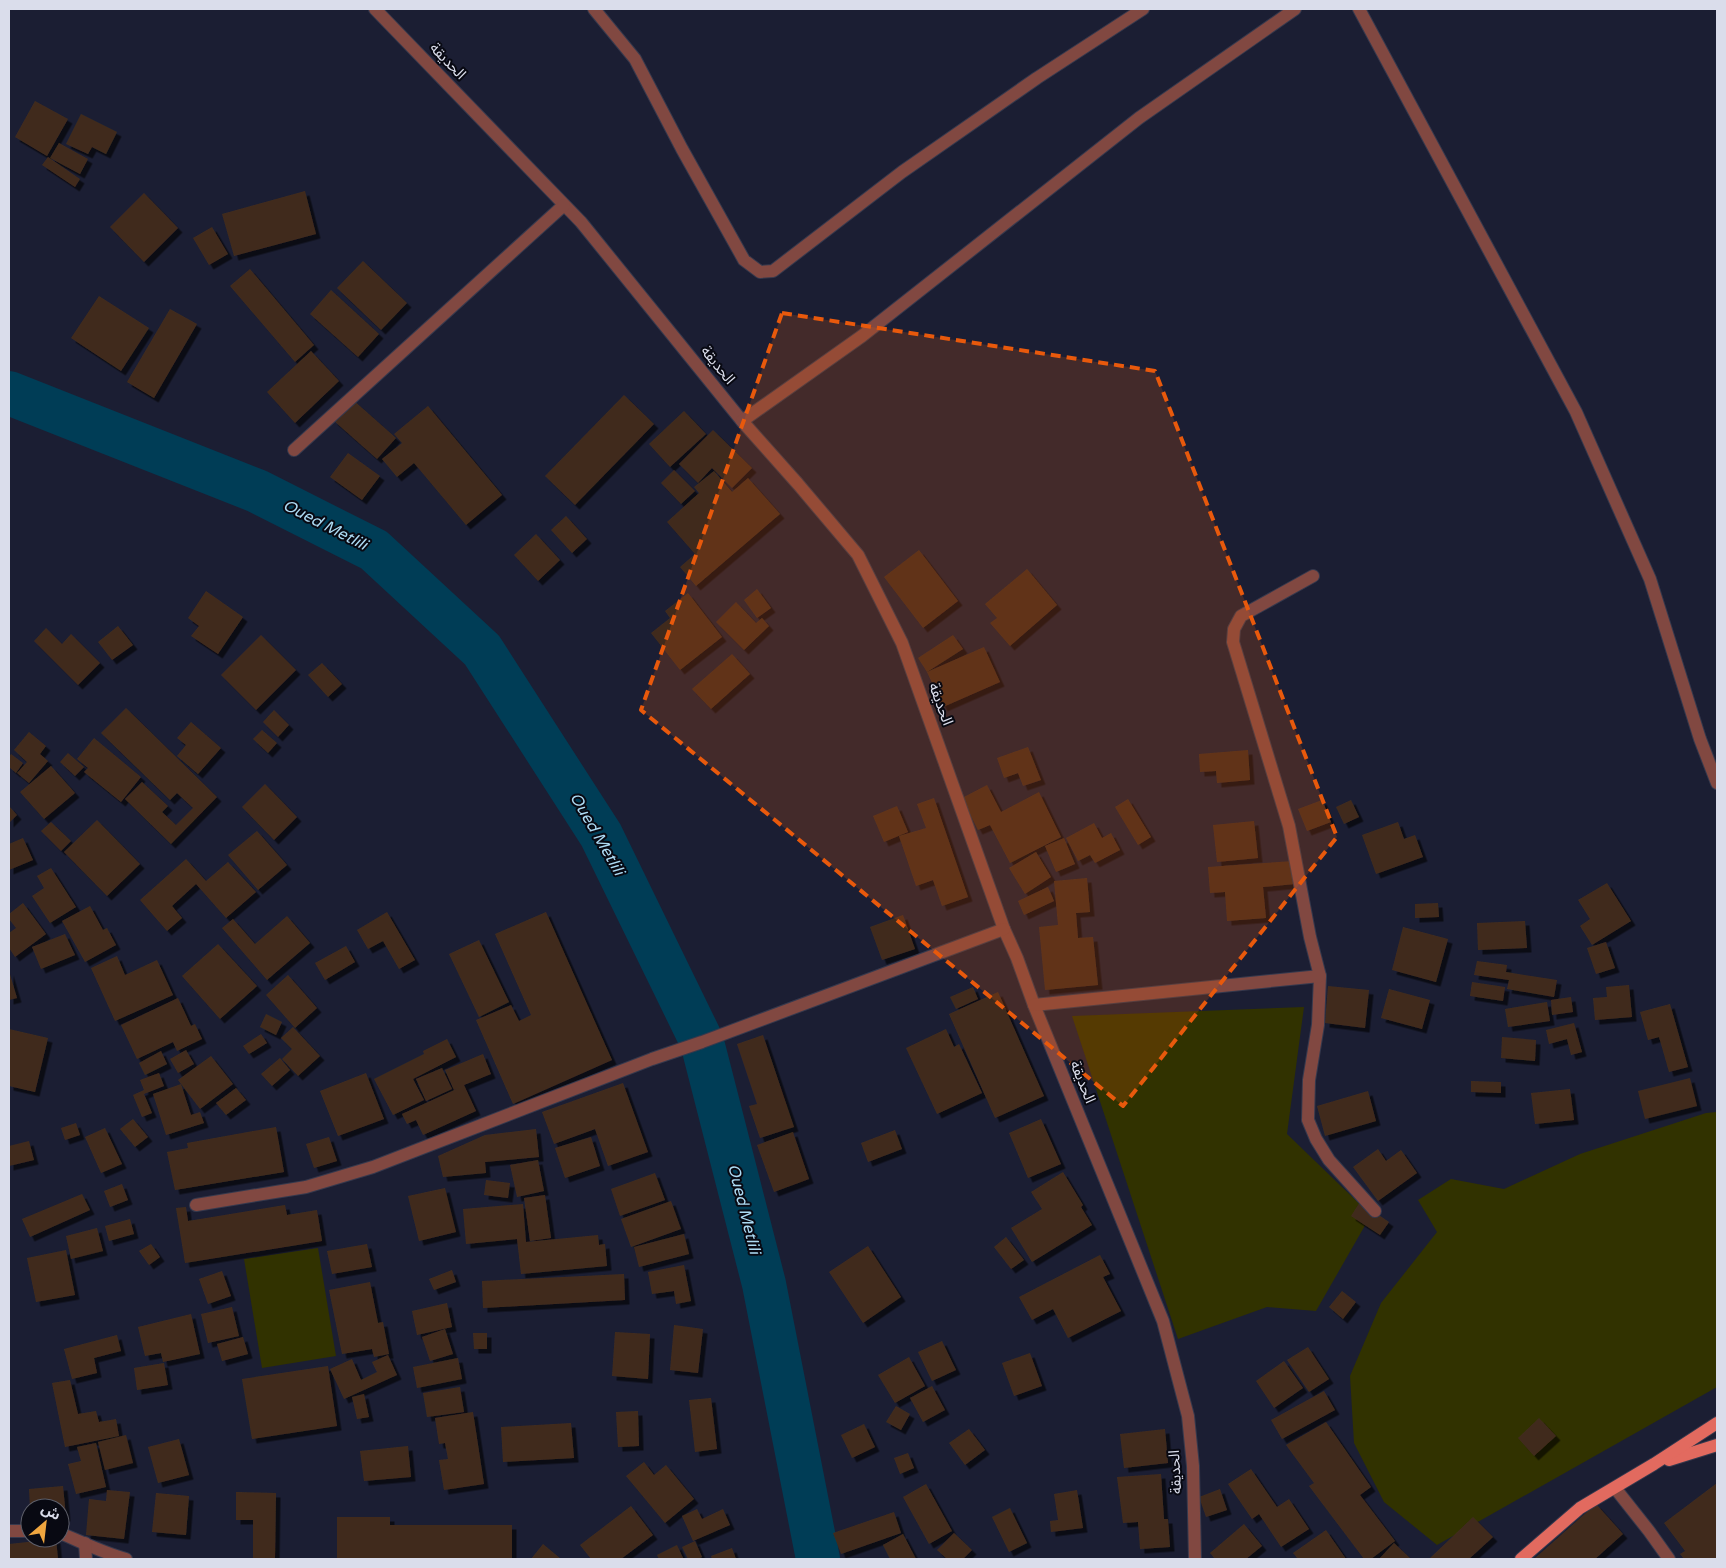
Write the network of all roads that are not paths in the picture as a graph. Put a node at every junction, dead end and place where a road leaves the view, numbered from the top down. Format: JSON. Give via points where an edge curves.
{"nodes":[{"id":1,"x":375,"y":9,"type":"edge"},
{"id":2,"x":594,"y":9,"type":"edge"},
{"id":3,"x":1143,"y":9,"type":"edge"},
{"id":4,"x":1295,"y":9,"type":"edge"},
{"id":5,"x":1359,"y":9,"type":"edge"},
{"id":6,"x":564,"y":205,"type":"junction"},
{"id":7,"x":742,"y":420,"type":"junction"},
{"id":8,"x":294,"y":450,"type":"dead end"},
{"id":9,"x":1313,"y":576,"type":"dead end"},
{"id":10,"x":1717,"y":783,"type":"edge"},
{"id":11,"x":1004,"y":929,"type":"junction"},
{"id":12,"x":1320,"y":976,"type":"junction"},
{"id":13,"x":1034,"y":1005,"type":"junction"},
{"id":14,"x":196,"y":1205,"type":"dead end"},
{"id":15,"x":1375,"y":1211,"type":"dead end"},
{"id":16,"x":1717,"y":1422,"type":"edge"},
{"id":17,"x":1717,"y":1444,"type":"edge"},
{"id":18,"x":1654,"y":1464,"type":"junction"},
{"id":19,"x":1615,"y":1488,"type":"junction"},
{"id":20,"x":70,"y":1537,"type":"edge"},
{"id":21,"x":85,"y":1543,"type":"junction"},
{"id":22,"x":86,"y":1559,"type":"edge"},
{"id":23,"x":126,"y":1559,"type":"edge"},
{"id":24,"x":1195,"y":1559,"type":"edge"},
{"id":25,"x":1521,"y":1559,"type":"edge"},
{"id":26,"x":1669,"y":1559,"type":"edge"}],
"edges":[{"from":1,"to":6,"type":"street","name":"الحديقة"},
{"from":2,"to":3,"type":"street","via":[[635,59],[744,260],[760,272],[774,271],[902,172]]},
{"from":4,"to":7,"type":"street","via":[[1139,118],[862,336]]},
{"from":5,"to":10,"type":"street","via":[[1576,412],[1650,579]]},
{"from":6,"to":7,"type":"street","name":"الحديقة"},
{"from":6,"to":8,"type":"street"},
{"from":7,"to":11,"type":"street","name":"الحديقة","via":[[858,555],[902,643]]},
{"from":9,"to":12,"type":"street","via":[[1241,616],[1234,628],[1233,642],[1289,826]]},
{"from":11,"to":13,"type":"street","name":"الحديقة"},
{"from":11,"to":14,"type":"street","via":[[652,1059],[373,1167],[306,1187]]},
{"from":12,"to":13,"type":"street"},
{"from":12,"to":15,"type":"street","via":[[1308,1120],[1329,1160]]},
{"from":13,"to":24,"type":"street","name":"الحديقة","via":[[1164,1321],[1188,1416],[1193,1466]]},
{"from":16,"to":18,"type":"main road"},
{"from":17,"to":18,"type":"main road"},
{"from":18,"to":19,"type":"main road"},
{"from":19,"to":25,"type":"main road","via":[[1580,1508]]},
{"from":19,"to":26,"type":"street"},
{"from":20,"to":21,"type":"street"},
{"from":21,"to":22,"type":"street"},
{"from":21,"to":23,"type":"street"}]}
